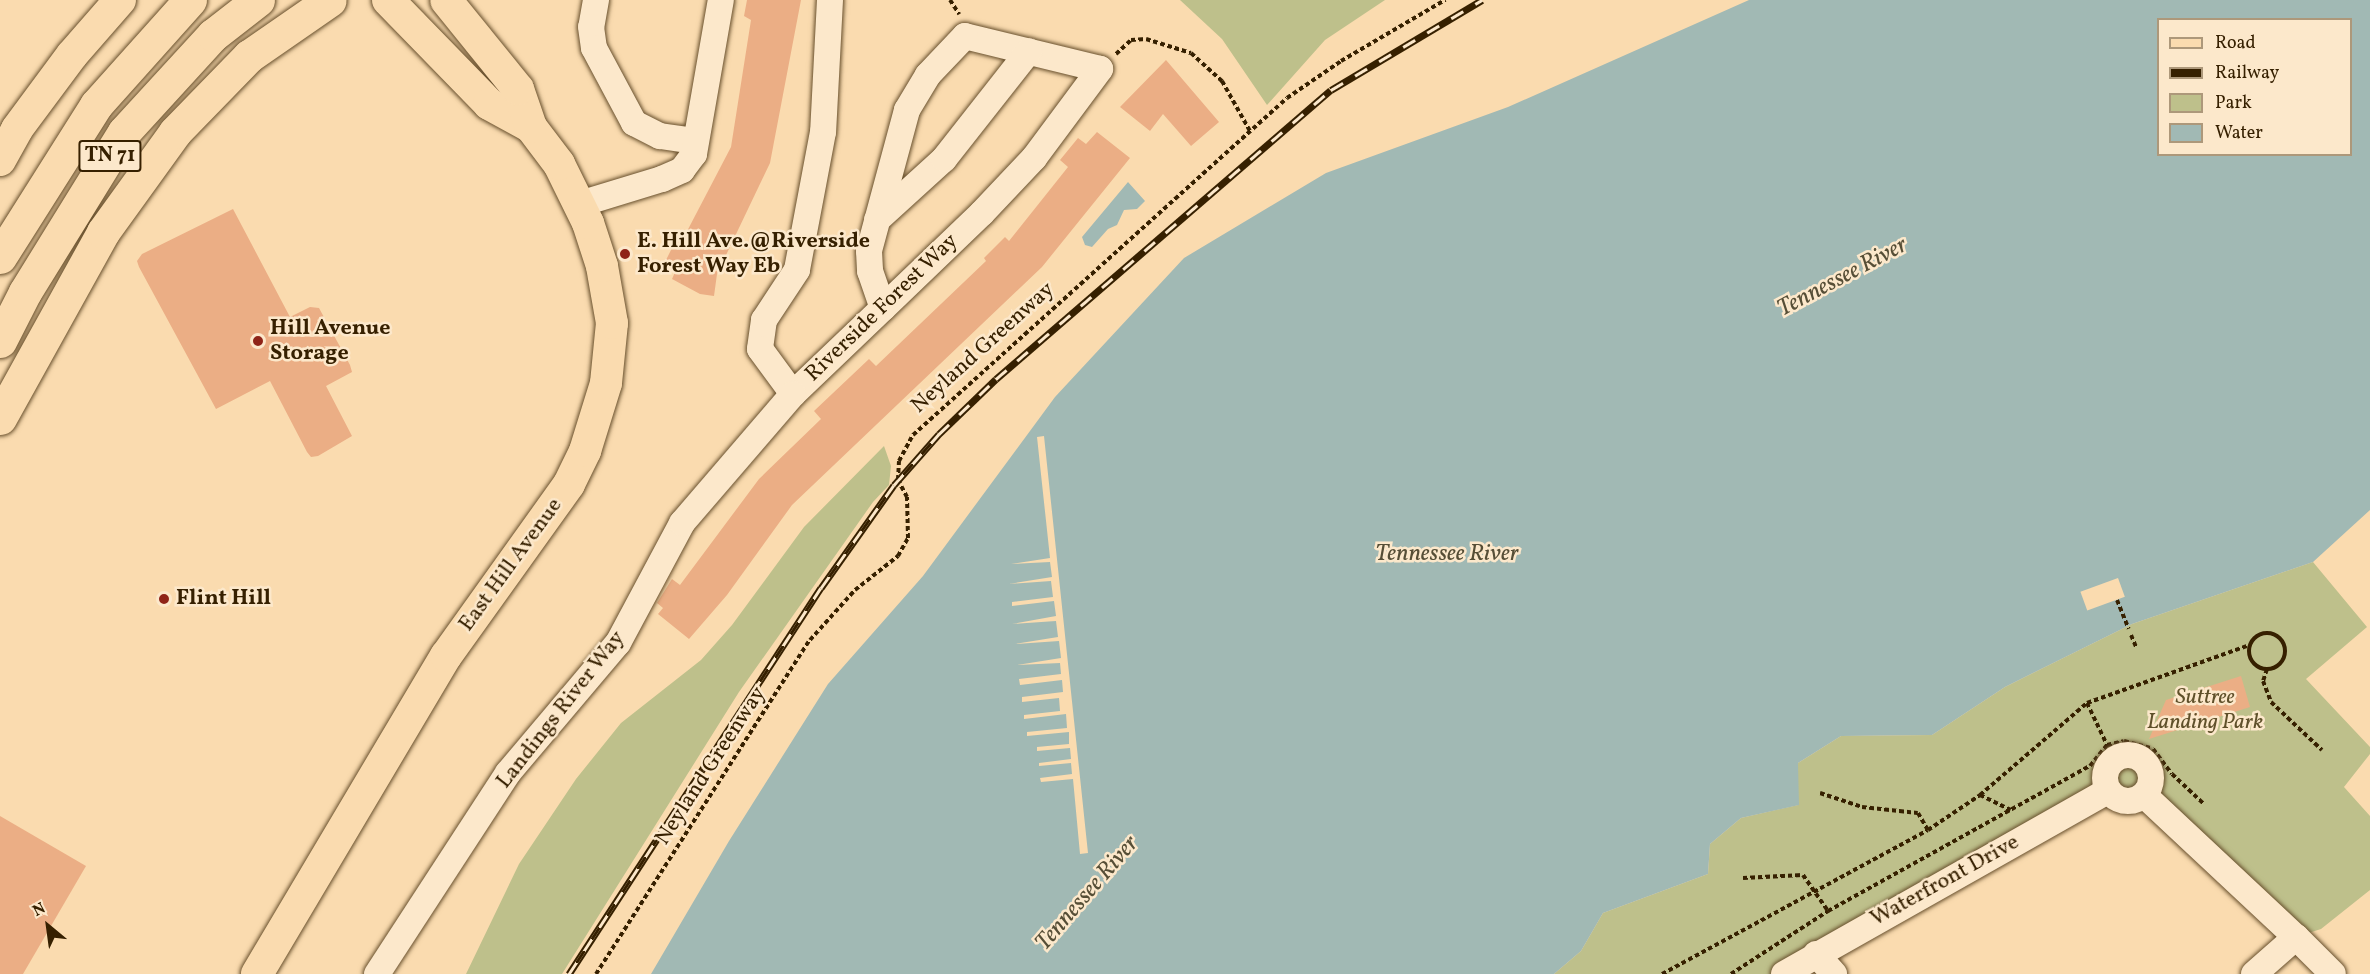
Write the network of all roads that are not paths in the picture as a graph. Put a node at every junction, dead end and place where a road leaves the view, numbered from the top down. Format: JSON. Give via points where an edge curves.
{"nodes":[{"id":1,"x":120,"y":0,"type":"edge"},
{"id":2,"x":190,"y":0,"type":"edge"},
{"id":3,"x":258,"y":0,"type":"edge"},
{"id":4,"x":330,"y":0,"type":"edge"},
{"id":5,"x":388,"y":0,"type":"edge"},
{"id":6,"x":446,"y":0,"type":"edge"},
{"id":7,"x":471,"y":0,"type":"edge"},
{"id":8,"x":596,"y":0,"type":"edge"},
{"id":9,"x":721,"y":0,"type":"edge"},
{"id":10,"x":830,"y":0,"type":"edge"},
{"id":11,"x":480,"y":43,"type":"junction"},
{"id":12,"x":1029,"y":51,"type":"junction"},
{"id":13,"x":531,"y":127,"type":"junction"},
{"id":14,"x":696,"y":141,"type":"junction"},
{"id":15,"x":0,"y":160,"type":"edge"},
{"id":16,"x":580,"y":204,"type":"junction"},
{"id":17,"x":877,"y":220,"type":"junction"},
{"id":18,"x":0,"y":257,"type":"edge"},
{"id":19,"x":883,"y":308,"type":"junction"},
{"id":20,"x":0,"y":341,"type":"edge"},
{"id":21,"x":793,"y":394,"type":"junction"},
{"id":22,"x":0,"y":418,"type":"edge"},
{"id":23,"x":2108,"y":791,"type":"junction"},
{"id":24,"x":2144,"y":795,"type":"junction"},
{"id":25,"x":2296,"y":937,"type":"junction"},
{"id":26,"x":1816,"y":954,"type":"junction"},
{"id":27,"x":256,"y":974,"type":"edge"},
{"id":28,"x":377,"y":974,"type":"edge"},
{"id":29,"x":1784,"y":974,"type":"edge"},
{"id":30,"x":1834,"y":974,"type":"edge"},
{"id":31,"x":2254,"y":974,"type":"edge"},
{"id":32,"x":2334,"y":974,"type":"edge"}],
"edges":[{"from":1,"to":15,"type":"main road","via":[[72,55],[17,129]]},
{"from":2,"to":18,"type":"highway","number":"TN 71","via":[[96,105]]},
{"from":3,"to":20,"type":"highway","number":"TN 71","via":[[213,35],[124,132],[25,292]]},
{"from":4,"to":22,"type":"highway","via":[[249,56],[175,132],[103,232]]},
{"from":5,"to":13,"type":"main road","name":"East Hill Avenue","via":[[489,104]]},
{"from":6,"to":11,"type":"main road","name":"East Hill Avenue"},
{"from":7,"to":11,"type":"main road"},
{"from":8,"to":14,"type":"street","via":[[591,27],[594,48],[634,123],[660,136]]},
{"from":9,"to":14,"type":"street"},
{"from":10,"to":21,"type":"street","name":"Riverside Forest Way","via":[[823,132],[797,270],[764,320],[760,349]]},
{"from":11,"to":13,"type":"main road","name":"East Hill Avenue","via":[[518,89]]},
{"from":12,"to":17,"type":"street","via":[[944,159]]},
{"from":12,"to":17,"type":"street","via":[[965,36],[928,75],[907,110]]},
{"from":12,"to":19,"type":"street","name":"Riverside Forest Way","via":[[1100,69],[1034,158]]},
{"from":13,"to":16,"type":"main road","name":"East Hill Avenue","via":[[559,164]]},
{"from":14,"to":16,"type":"street","via":[[694,154],[682,170]]},
{"from":16,"to":27,"type":"main road","name":"East Hill Avenue","via":[[602,266],[612,323],[606,383],[585,451],[554,507],[439,666]]},
{"from":17,"to":19,"type":"street","via":[[869,251],[870,271]]},
{"from":19,"to":21,"type":"street","name":"Riverside Forest Way"},
{"from":21,"to":28,"type":"street","name":"Landings River Way","via":[[682,523],[618,642],[508,773]]},
{"from":23,"to":24,"type":"street","via":[[2121,801]]},
{"from":23,"to":24,"type":"street","via":[[2107,767],[2118,756],[2132,755],[2145,762],[2151,775]]},
{"from":23,"to":26,"type":"street","name":"Waterfront Drive"},
{"from":24,"to":25,"type":"street"},
{"from":25,"to":31,"type":"street"},
{"from":25,"to":32,"type":"street"},
{"from":26,"to":29,"type":"street","name":"Waterfront Drive"},
{"from":26,"to":30,"type":"street"}]}
